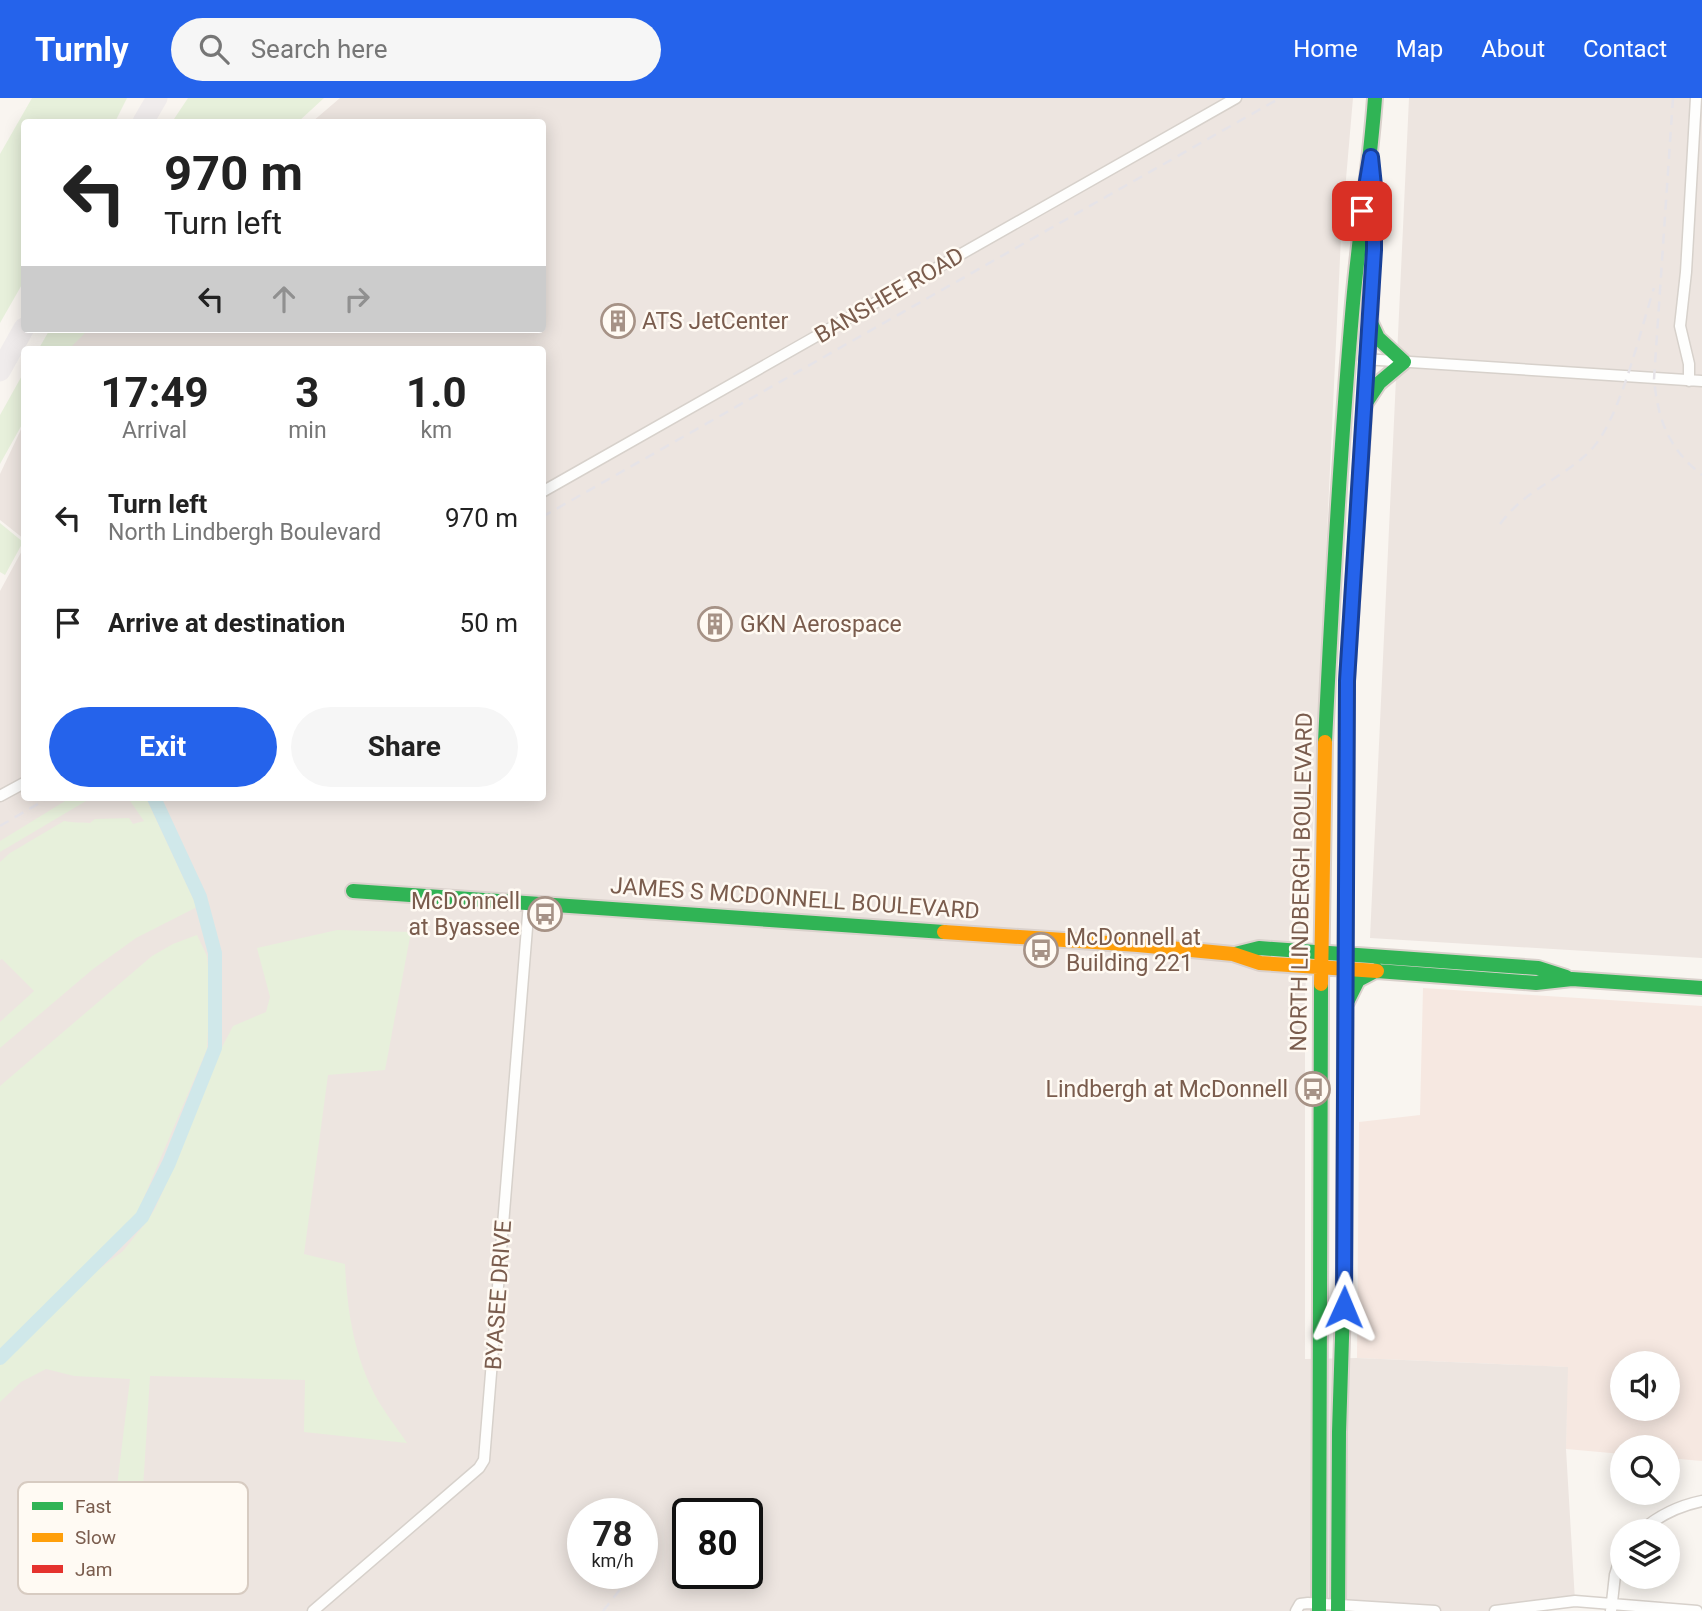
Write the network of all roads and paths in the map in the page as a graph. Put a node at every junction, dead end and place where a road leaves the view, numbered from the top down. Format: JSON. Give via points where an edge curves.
{"nodes":[{"id":1,"x":1236,"y":98,"type":"edge"},
{"id":2,"x":1375,"y":98,"type":"edge"},
{"id":3,"x":1696,"y":98,"type":"edge"},
{"id":4,"x":1371,"y":157,"type":"junction"},
{"id":5,"x":1370,"y":321,"type":"junction"},
{"id":6,"x":1349,"y":358,"type":"junction"},
{"id":7,"x":1367,"y":359,"type":"junction"},
{"id":8,"x":1404,"y":362,"type":"junction"},
{"id":9,"x":1689,"y":381,"type":"junction"},
{"id":10,"x":1702,"y":381,"type":"edge"},
{"id":11,"x":1364,"y":404,"type":"junction"},
{"id":12,"x":546,"y":490,"type":"edge"},
{"id":13,"x":21,"y":785,"type":"edge"},
{"id":14,"x":0,"y":796,"type":"edge"},
{"id":15,"x":353,"y":891,"type":"dead end"},
{"id":16,"x":529,"y":902,"type":"junction"},
{"id":17,"x":1321,"y":960,"type":"junction"},
{"id":18,"x":1346,"y":961,"type":"junction"},
{"id":19,"x":1377,"y":970,"type":"junction"},
{"id":20,"x":1572,"y":979,"type":"junction"},
{"id":21,"x":1702,"y":988,"type":"edge"},
{"id":22,"x":1345,"y":1005,"type":"junction"},
{"id":23,"x":1702,"y":1501,"type":"edge"},
{"id":24,"x":1655,"y":1519,"type":"edge"},
{"id":25,"x":1613,"y":1589,"type":"edge"},
{"id":26,"x":1319,"y":1607,"type":"edge"},
{"id":27,"x":1338,"y":1608,"type":"edge"},
{"id":28,"x":1611,"y":1608,"type":"edge"},
{"id":29,"x":313,"y":1611,"type":"edge"},
{"id":30,"x":1296,"y":1611,"type":"edge"},
{"id":31,"x":1435,"y":1611,"type":"edge"},
{"id":32,"x":1495,"y":1611,"type":"edge"},
{"id":33,"x":1697,"y":1611,"type":"edge"}],
"edges":[{"from":1,"to":12,"type":"street","name":"BANSHEE ROAD"},
{"from":2,"to":4,"type":"main road","name":"NORTH LINDBERGH BOULEVARD"},
{"from":3,"to":9,"type":"street","via":[[1680,326]]},
{"from":4,"to":5,"type":"main road","name":"NORTH LINDBERGH BOULEVARD"},
{"from":4,"to":6,"type":"main road","name":"NORTH LINDBERGH BOULEVARD"},
{"from":5,"to":7,"type":"main road","name":"NORTH LINDBERGH BOULEVARD"},
{"from":5,"to":8,"type":"main road","via":[[1378,338]]},
{"from":6,"to":7,"type":"street"},
{"from":6,"to":17,"type":"main road","name":"NORTH LINDBERGH BOULEVARD","via":[[1329,645]]},
{"from":7,"to":8,"type":"street"},
{"from":7,"to":11,"type":"main road","name":"NORTH LINDBERGH BOULEVARD"},
{"from":8,"to":9,"type":"street"},
{"from":8,"to":11,"type":"main road","via":[[1379,383]]},
{"from":9,"to":10,"type":"street"},
{"from":11,"to":18,"type":"main road","name":"NORTH LINDBERGH BOULEVARD","via":[[1348,665]]},
{"from":13,"to":14,"type":"street"},
{"from":15,"to":16,"type":"main road","name":"JAMES S MCDONNELL BOULEVARD"},
{"from":16,"to":17,"type":"main road","name":"JAMES S MCDONNELL BOULEVARD","via":[[1233,954],[1260,963]]},
{"from":16,"to":29,"type":"street","name":"BYASEE DRIVE","via":[[484,1460]]},
{"from":17,"to":18,"type":"main road","name":"JAMES S MCDONNELL BOULEVARD"},
{"from":17,"to":26,"type":"main road","name":"NORTH LINDBERGH BOULEVARD"},
{"from":18,"to":19,"type":"main road","name":"JAMES S MCDONNELL BOULEVARD"},
{"from":18,"to":20,"type":"main road","name":"JAMES S MCDONNELL BOULEVARD","via":[[1538,968]]},
{"from":18,"to":22,"type":"main road","name":"NORTH LINDBERGH BOULEVARD"},
{"from":19,"to":20,"type":"main road","name":"JAMES S MCDONNELL BOULEVARD","via":[[1536,983]]},
{"from":19,"to":22,"type":"main road","via":[[1358,980]]},
{"from":20,"to":21,"type":"main road","name":"JAMES S MCDONNELL BOULEVARD"},
{"from":22,"to":27,"type":"main road","name":"NORTH LINDBERGH BOULEVARD"},
{"from":23,"to":24,"type":"street"},
{"from":25,"to":28,"type":"street"},
{"from":26,"to":27,"type":"street"},
{"from":26,"to":30,"type":"street","via":[[1300,1604]]},
{"from":27,"to":31,"type":"street"},
{"from":28,"to":32,"type":"street","via":[[1575,1601]]},
{"from":28,"to":33,"type":"street"}]}
